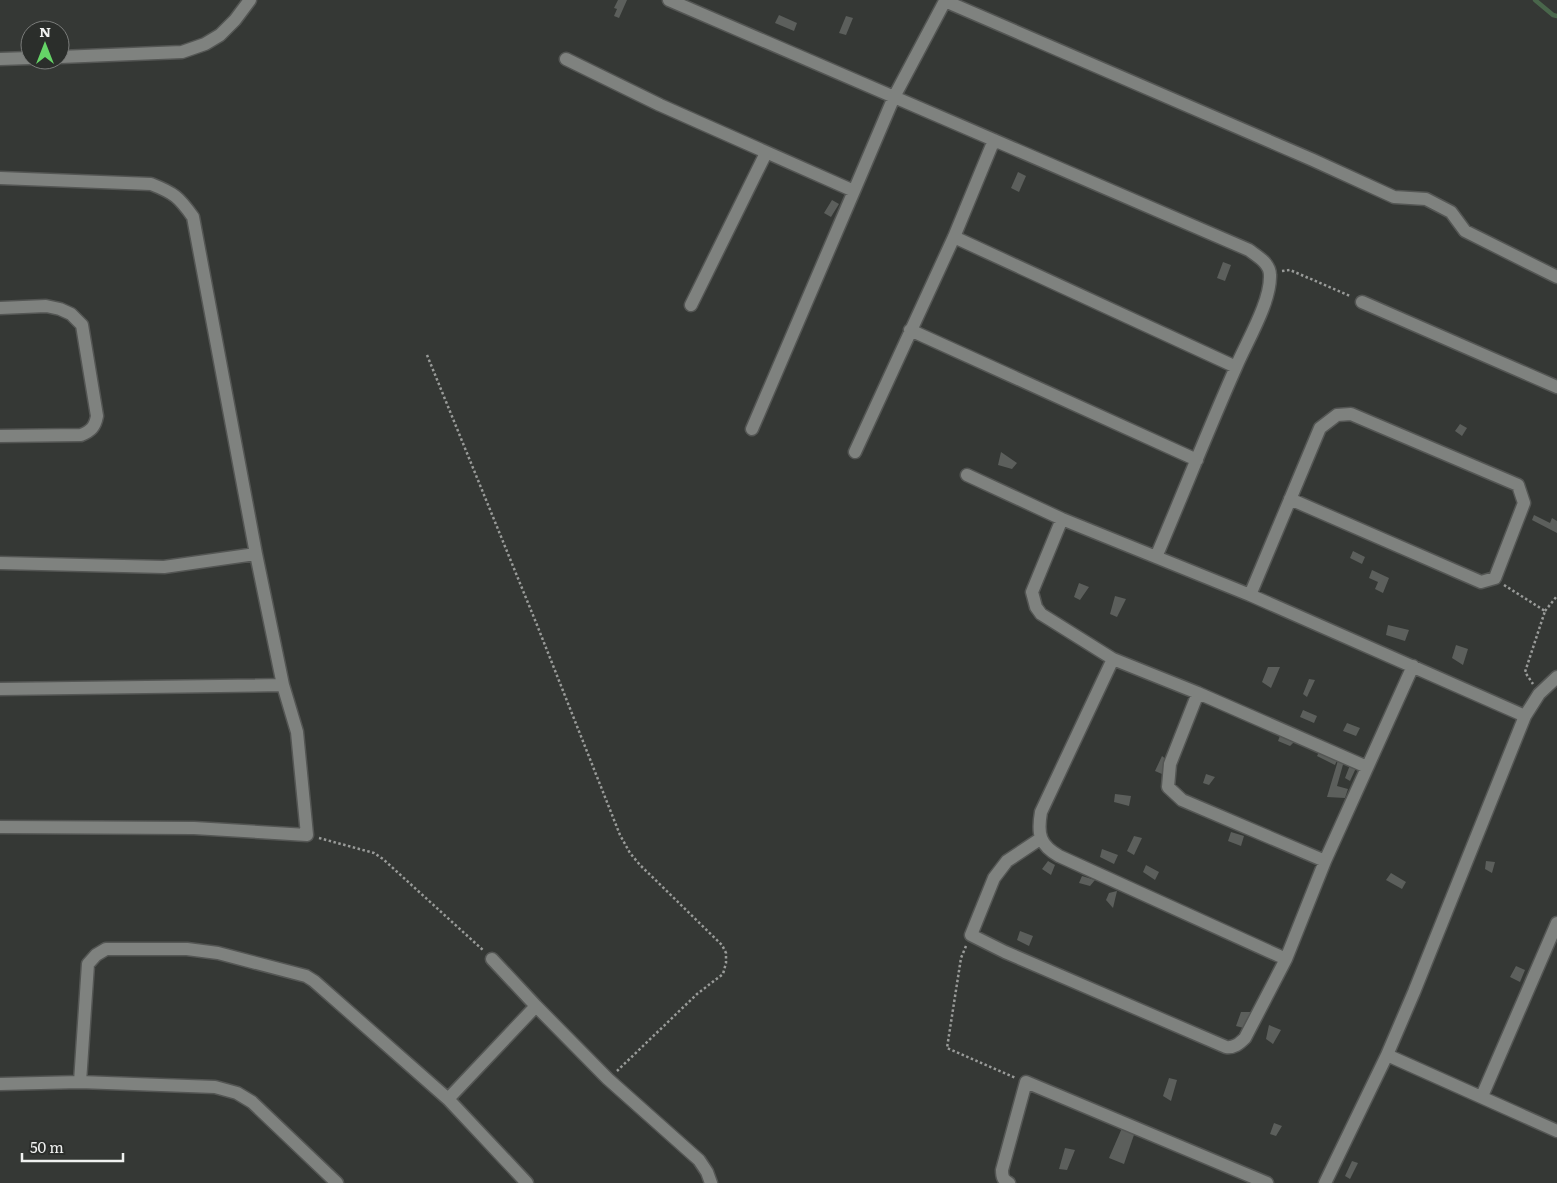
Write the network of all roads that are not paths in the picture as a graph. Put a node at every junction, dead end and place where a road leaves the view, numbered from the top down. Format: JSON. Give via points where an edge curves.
{"nodes":[{"id":1,"x":250,"y":0,"type":"edge"},
{"id":2,"x":669,"y":0,"type":"edge"},
{"id":3,"x":945,"y":0,"type":"edge"},
{"id":4,"x":70,"y":57,"type":"edge"},
{"id":5,"x":20,"y":59,"type":"edge"},
{"id":6,"x":566,"y":59,"type":"dead end"},
{"id":7,"x":0,"y":60,"type":"edge"},
{"id":8,"x":894,"y":97,"type":"junction"},
{"id":9,"x":994,"y":140,"type":"junction"},
{"id":10,"x":766,"y":153,"type":"junction"},
{"id":11,"x":0,"y":178,"type":"edge"},
{"id":12,"x":854,"y":191,"type":"junction"},
{"id":13,"x":954,"y":237,"type":"junction"},
{"id":14,"x":1557,"y":277,"type":"edge"},
{"id":15,"x":1362,"y":302,"type":"road end"},
{"id":16,"x":691,"y":305,"type":"dead end"},
{"id":17,"x":0,"y":308,"type":"edge"},
{"id":18,"x":910,"y":330,"type":"junction"},
{"id":19,"x":1236,"y":367,"type":"junction"},
{"id":20,"x":1557,"y":387,"type":"edge"},
{"id":21,"x":752,"y":429,"type":"dead end"},
{"id":22,"x":0,"y":436,"type":"edge"},
{"id":23,"x":855,"y":452,"type":"dead end"},
{"id":24,"x":1197,"y":460,"type":"junction"},
{"id":25,"x":967,"y":475,"type":"dead end"},
{"id":26,"x":1290,"y":499,"type":"junction"},
{"id":27,"x":1062,"y":519,"type":"junction"},
{"id":28,"x":256,"y":554,"type":"junction"},
{"id":29,"x":1156,"y":557,"type":"junction"},
{"id":30,"x":0,"y":563,"type":"edge"},
{"id":31,"x":1250,"y":595,"type":"junction"},
{"id":32,"x":1113,"y":658,"type":"junction"},
{"id":33,"x":1413,"y":666,"type":"junction"},
{"id":34,"x":1557,"y":677,"type":"edge"},
{"id":35,"x":284,"y":685,"type":"junction"},
{"id":36,"x":0,"y":689,"type":"edge"},
{"id":37,"x":1198,"y":693,"type":"junction"},
{"id":38,"x":1525,"y":716,"type":"junction"},
{"id":39,"x":1367,"y":767,"type":"junction"},
{"id":40,"x":0,"y":827,"type":"edge"},
{"id":41,"x":1040,"y":840,"type":"junction"},
{"id":42,"x":1324,"y":861,"type":"junction"},
{"id":43,"x":1557,"y":923,"type":"edge"},
{"id":44,"x":492,"y":959,"type":"road end"},
{"id":45,"x":1286,"y":959,"type":"junction"},
{"id":46,"x":536,"y":1006,"type":"junction"},
{"id":47,"x":1387,"y":1055,"type":"junction"},
{"id":48,"x":80,"y":1082,"type":"junction"},
{"id":49,"x":0,"y":1084,"type":"edge"},
{"id":50,"x":1482,"y":1096,"type":"junction"},
{"id":51,"x":448,"y":1099,"type":"junction"},
{"id":52,"x":1557,"y":1131,"type":"edge"},
{"id":53,"x":328,"y":1180,"type":"edge"},
{"id":54,"x":527,"y":1183,"type":"edge"},
{"id":55,"x":711,"y":1183,"type":"edge"},
{"id":56,"x":1009,"y":1183,"type":"edge"},
{"id":57,"x":1267,"y":1183,"type":"edge"},
{"id":58,"x":1325,"y":1183,"type":"edge"}],
"edges":[{"from":1,"to":4,"type":"street","via":[[220,35],[182,52]]},
{"from":2,"to":8,"type":"street"},
{"from":3,"to":8,"type":"street"},
{"from":3,"to":14,"type":"street","via":[[1394,197],[1426,199],[1451,212],[1465,231]]},
{"from":5,"to":7,"type":"street"},
{"from":6,"to":10,"type":"street"},
{"from":8,"to":9,"type":"street"},
{"from":8,"to":12,"type":"street"},
{"from":9,"to":13,"type":"street"},
{"from":9,"to":19,"type":"street","via":[[1249,250],[1266,263],[1270,286]]},
{"from":10,"to":12,"type":"street"},
{"from":10,"to":16,"type":"street"},
{"from":11,"to":28,"type":"street","via":[[151,184],[182,200],[193,217]]},
{"from":12,"to":21,"type":"street"},
{"from":13,"to":18,"type":"street"},
{"from":13,"to":19,"type":"street"},
{"from":15,"to":20,"type":"street"},
{"from":17,"to":22,"type":"street","via":[[46,306],[70,314],[82,326],[97,416],[90,432],[81,435]]},
{"from":18,"to":23,"type":"street"},
{"from":18,"to":24,"type":"street"},
{"from":19,"to":24,"type":"street"},
{"from":24,"to":29,"type":"street"},
{"from":25,"to":27,"type":"street"},
{"from":26,"to":26,"type":"street","via":[[1320,428],[1337,415],[1351,414],[1518,485],[1524,503],[1495,578],[1481,582]]},
{"from":26,"to":31,"type":"street"},
{"from":27,"to":29,"type":"street"},
{"from":27,"to":32,"type":"street","via":[[1032,598],[1041,614]]},
{"from":28,"to":30,"type":"street","via":[[164,567]]},
{"from":28,"to":35,"type":"street"},
{"from":29,"to":31,"type":"street"},
{"from":31,"to":33,"type":"street"},
{"from":32,"to":37,"type":"street"},
{"from":32,"to":41,"type":"street","via":[[1041,812]]},
{"from":33,"to":38,"type":"street"},
{"from":33,"to":39,"type":"street"},
{"from":34,"to":38,"type":"street","via":[[1539,694]]},
{"from":35,"to":36,"type":"street"},
{"from":35,"to":40,"type":"street","via":[[297,732],[307,835],[194,828]]},
{"from":37,"to":39,"type":"street"},
{"from":37,"to":42,"type":"street","via":[[1170,764],[1168,787],[1182,800]]},
{"from":38,"to":47,"type":"street"},
{"from":39,"to":42,"type":"street"},
{"from":41,"to":45,"type":"street","via":[[1059,856]]},
{"from":41,"to":45,"type":"street","via":[[1007,861],[994,878],[971,935],[1226,1047],[1235,1046],[1245,1038]]},
{"from":42,"to":45,"type":"street"},
{"from":43,"to":50,"type":"street"},
{"from":44,"to":46,"type":"street"},
{"from":46,"to":51,"type":"street"},
{"from":46,"to":55,"type":"street","via":[[608,1079],[699,1160]]},
{"from":47,"to":50,"type":"street"},
{"from":47,"to":58,"type":"street"},
{"from":48,"to":49,"type":"street"},
{"from":48,"to":51,"type":"street","via":[[88,964],[106,949],[187,950],[218,953],[306,976]]},
{"from":48,"to":53,"type":"street","via":[[215,1087],[237,1093],[252,1102]]},
{"from":50,"to":52,"type":"street"},
{"from":51,"to":54,"type":"street"},
{"from":56,"to":57,"type":"street","via":[[1002,1176],[1002,1170],[1026,1082]]}]}
